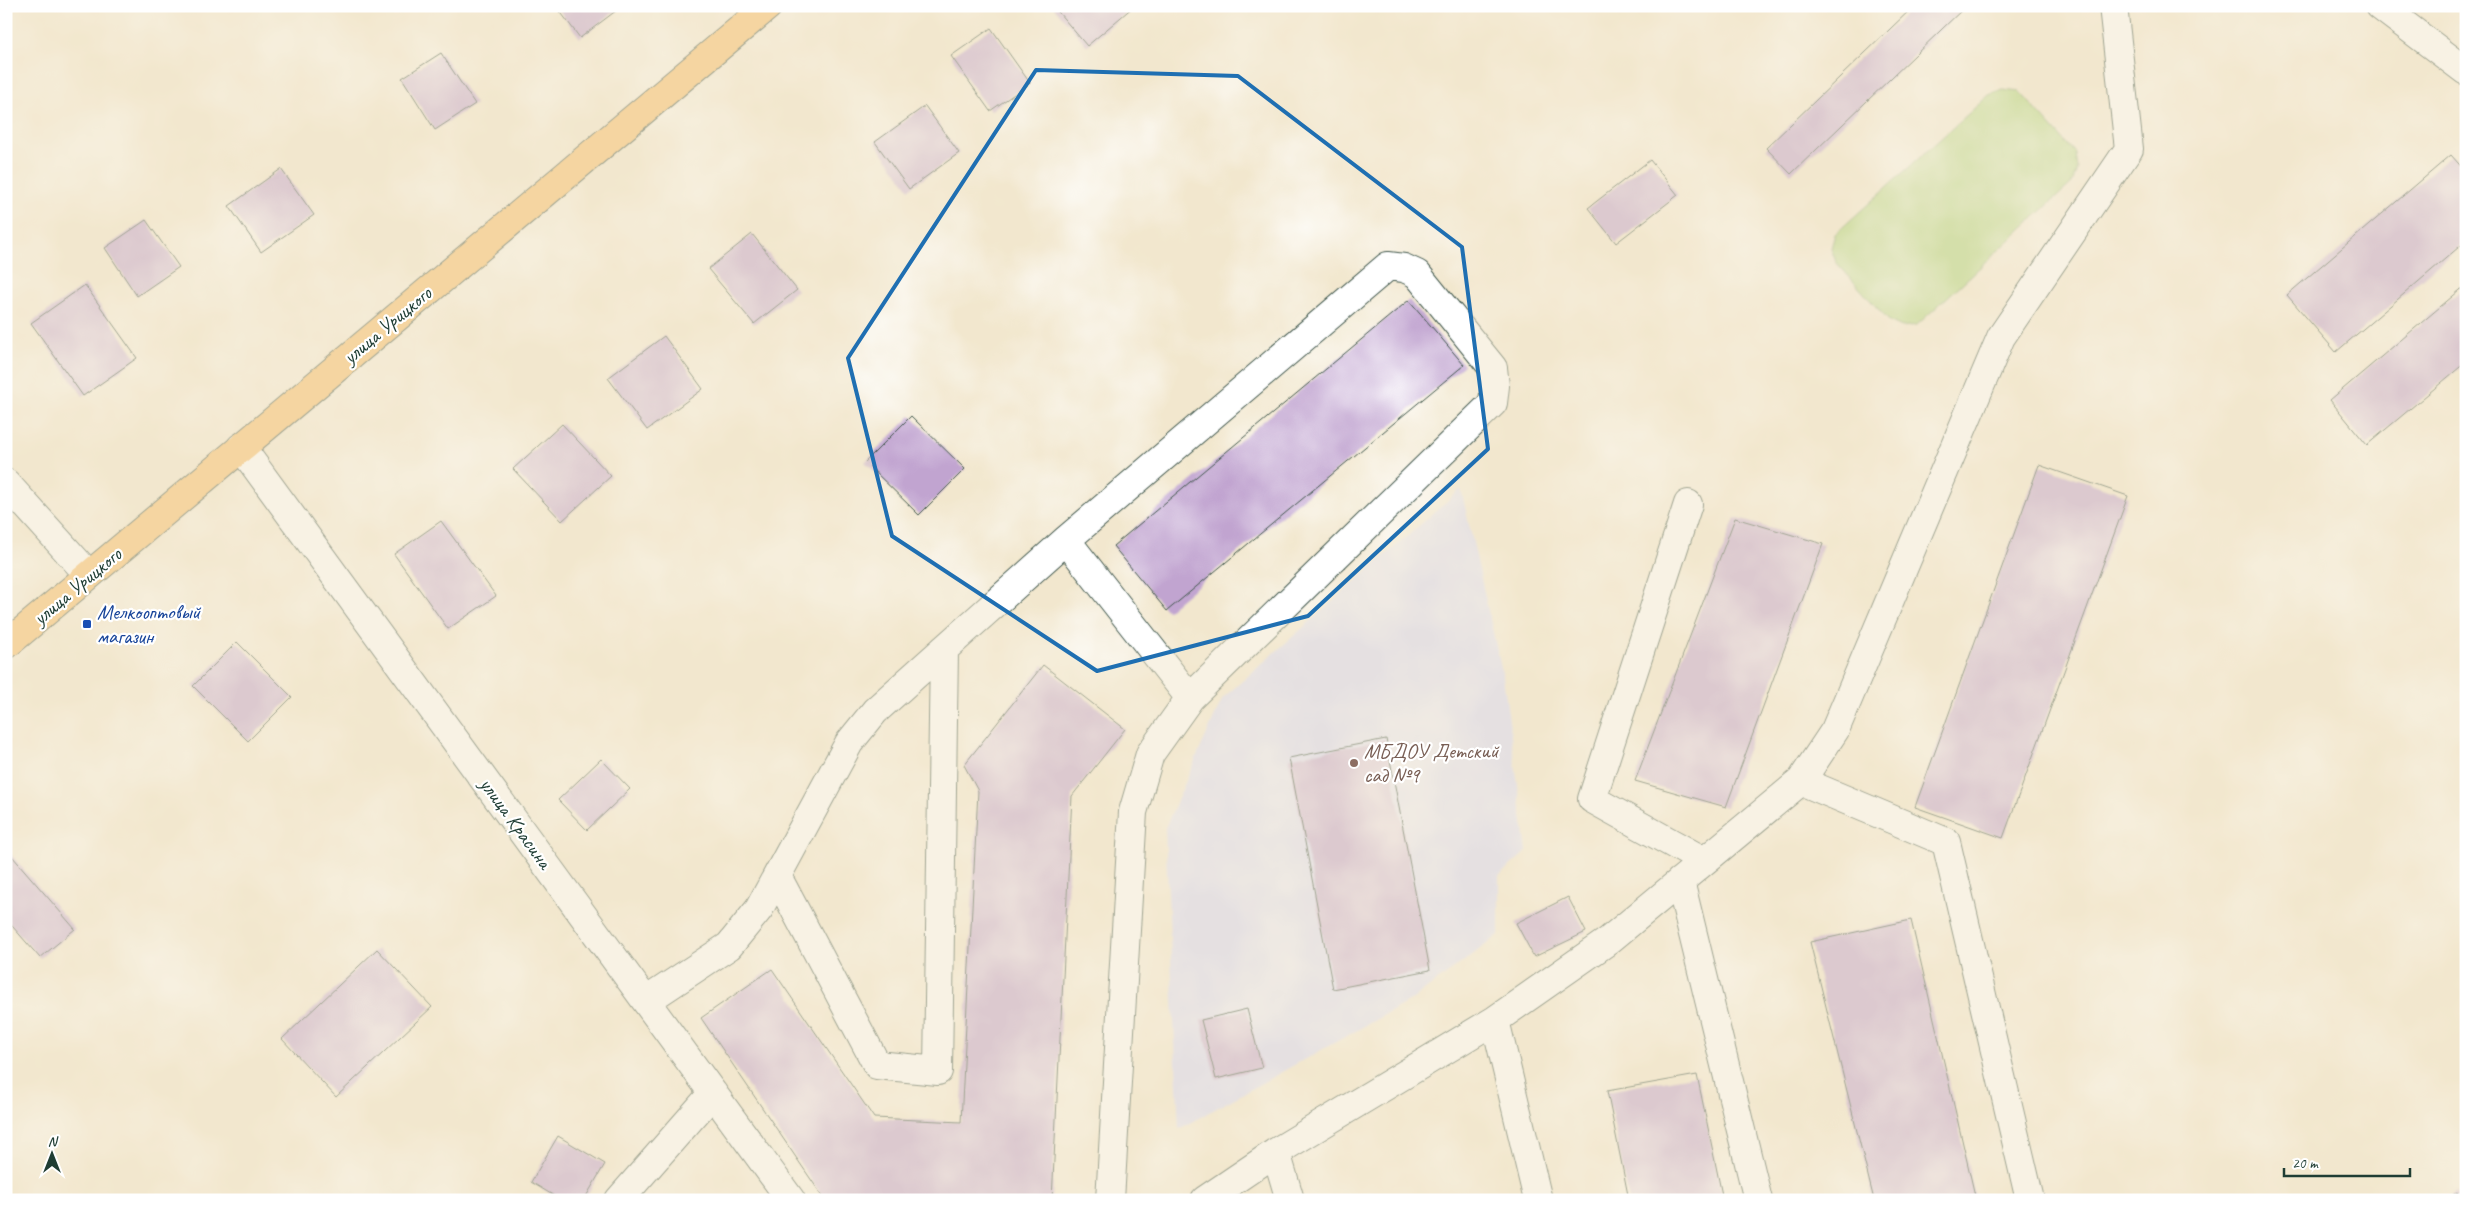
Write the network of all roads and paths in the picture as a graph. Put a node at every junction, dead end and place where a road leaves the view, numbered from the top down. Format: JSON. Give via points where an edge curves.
{"nodes":[{"id":1,"x":768,"y":6,"type":"edge"},
{"id":2,"x":2113,"y":6,"type":"edge"},
{"id":3,"x":2380,"y":6,"type":"edge"},
{"id":4,"x":2466,"y":72,"type":"edge"},
{"id":5,"x":241,"y":447,"type":"junction"},
{"id":6,"x":6,"y":483,"type":"edge"},
{"id":7,"x":1688,"y":504,"type":"dead end"},
{"id":8,"x":1066,"y":540,"type":"junction"},
{"id":9,"x":89,"y":575,"type":"junction"},
{"id":10,"x":6,"y":645,"type":"edge"},
{"id":11,"x":944,"y":649,"type":"junction"},
{"id":12,"x":1190,"y":698,"type":"junction"},
{"id":13,"x":1801,"y":781,"type":"junction"},
{"id":14,"x":1704,"y":861,"type":"junction"},
{"id":15,"x":777,"y":876,"type":"junction"},
{"id":16,"x":1680,"y":881,"type":"junction"},
{"id":17,"x":646,"y":1001,"type":"junction"},
{"id":18,"x":1495,"y":1020,"type":"junction"},
{"id":19,"x":713,"y":1093,"type":"junction"},
{"id":20,"x":1276,"y":1152,"type":"junction"},
{"id":21,"x":619,"y":1200,"type":"edge"},
{"id":22,"x":791,"y":1200,"type":"edge"},
{"id":23,"x":1110,"y":1200,"type":"edge"},
{"id":24,"x":1205,"y":1200,"type":"edge"},
{"id":25,"x":1290,"y":1200,"type":"edge"},
{"id":26,"x":1538,"y":1200,"type":"edge"},
{"id":27,"x":1758,"y":1200,"type":"edge"},
{"id":28,"x":2030,"y":1200,"type":"edge"}],
"edges":[{"from":1,"to":5,"type":"main road","name":"улица Урицкого"},
{"from":2,"to":13,"type":"street","via":[[2129,149],[2001,337],[1835,730]]},
{"from":3,"to":4,"type":"street"},
{"from":5,"to":9,"type":"main road","name":"улица Урицкого"},
{"from":5,"to":17,"type":"street","name":"улица Красина"},
{"from":6,"to":9,"type":"street"},
{"from":7,"to":14,"type":"street","via":[[1592,799]]},
{"from":8,"to":11,"type":"street"},
{"from":8,"to":12,"type":"street"},
{"from":8,"to":12,"type":"street","via":[[1388,266],[1417,274],[1493,368],[1493,403]]},
{"from":9,"to":10,"type":"main road","name":"улица Урицкого"},
{"from":11,"to":15,"type":"street","via":[[874,711],[849,743]]},
{"from":11,"to":15,"type":"street","via":[[938,1071],[877,1065]]},
{"from":12,"to":23,"type":"street","via":[[1150,754],[1132,812]]},
{"from":13,"to":14,"type":"street"},
{"from":13,"to":28,"type":"street","via":[[1946,842]]},
{"from":14,"to":16,"type":"street"},
{"from":15,"to":17,"type":"street","via":[[759,909],[729,946]]},
{"from":16,"to":18,"type":"street","via":[[1608,941]]},
{"from":16,"to":27,"type":"street"},
{"from":17,"to":19,"type":"street","name":"улица Красина"},
{"from":18,"to":20,"type":"street"},
{"from":18,"to":26,"type":"street"},
{"from":19,"to":21,"type":"street"},
{"from":19,"to":22,"type":"street","name":"улица Красина"},
{"from":20,"to":24,"type":"street"},
{"from":20,"to":25,"type":"street"}]}
